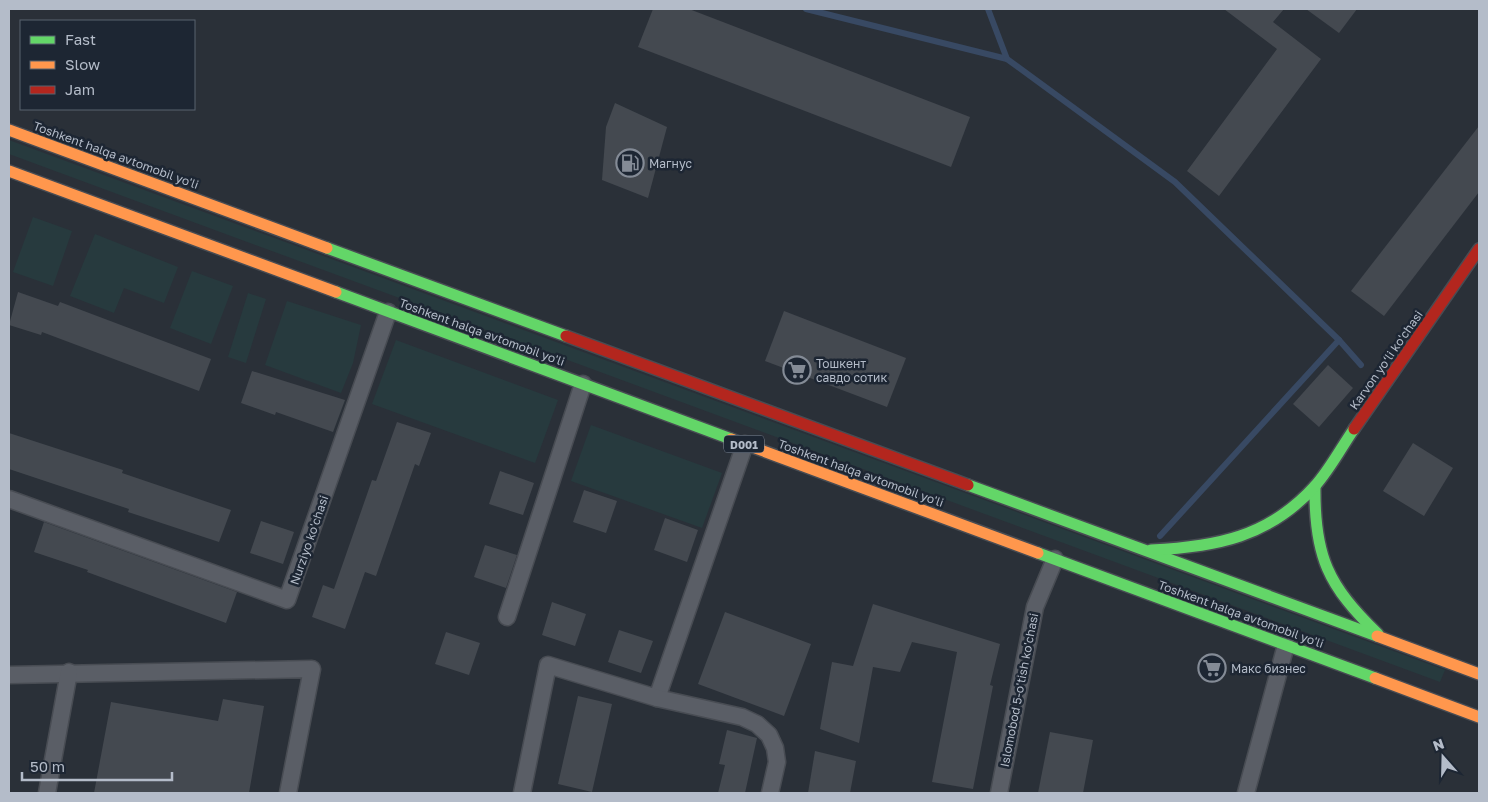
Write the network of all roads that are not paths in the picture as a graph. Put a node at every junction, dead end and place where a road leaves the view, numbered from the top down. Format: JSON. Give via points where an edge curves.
{"nodes":[{"id":1,"x":9,"y":130,"type":"edge"},
{"id":2,"x":9,"y":171,"type":"edge"},
{"id":3,"x":1479,"y":249,"type":"edge"},
{"id":4,"x":388,"y":312,"type":"junction"},
{"id":5,"x":583,"y":384,"type":"junction"},
{"id":6,"x":745,"y":444,"type":"junction"},
{"id":7,"x":1316,"y":486,"type":"junction"},
{"id":8,"x":9,"y":499,"type":"edge"},
{"id":9,"x":1147,"y":551,"type":"junction"},
{"id":10,"x":1055,"y":559,"type":"junction"},
{"id":11,"x":507,"y":617,"type":"dead end"},
{"id":12,"x":1382,"y":638,"type":"junction"},
{"id":13,"x":1286,"y":645,"type":"junction"},
{"id":14,"x":1463,"y":668,"type":"junction"},
{"id":15,"x":69,"y":672,"type":"junction"},
{"id":16,"x":1479,"y":674,"type":"edge"},
{"id":17,"x":9,"y":675,"type":"edge"},
{"id":18,"x":1458,"y":683,"type":"dead end"},
{"id":19,"x":657,"y":698,"type":"junction"},
{"id":20,"x":1479,"y":717,"type":"edge"},
{"id":21,"x":47,"y":793,"type":"edge"},
{"id":22,"x":288,"y":793,"type":"edge"},
{"id":23,"x":522,"y":793,"type":"edge"},
{"id":24,"x":770,"y":793,"type":"edge"},
{"id":25,"x":999,"y":793,"type":"edge"},
{"id":26,"x":1246,"y":793,"type":"edge"}],
"edges":[{"from":1,"to":9,"type":"main road","name":"Toshkent halqa avtomobil yo'li"},
{"from":2,"to":4,"type":"main road","name":"Toshkent halqa avtomobil yo'li","number":"D001"},
{"from":3,"to":7,"type":"main road","name":"Karvon yo‘li ko'chasi"},
{"from":4,"to":5,"type":"main road","name":"Toshkent halqa avtomobil yo'li","number":"D001"},
{"from":4,"to":8,"type":"street","name":"Nurziyo ko'chasi","via":[[288,600]]},
{"from":5,"to":6,"type":"main road","name":"Toshkent halqa avtomobil yo'li","number":"D001"},
{"from":5,"to":11,"type":"street"},
{"from":6,"to":10,"type":"main road","name":"Toshkent halqa avtomobil yo'li","number":"D001"},
{"from":6,"to":19,"type":"street"},
{"from":7,"to":9,"type":"main road","name":"Karvon yo‘li ko'chasi","via":[[1278,519],[1240,539],[1196,549]]},
{"from":7,"to":12,"type":"main road","via":[[1315,533],[1332,584],[1356,614]]},
{"from":9,"to":12,"type":"main road","name":"Toshkent halqa avtomobil yo'li"},
{"from":10,"to":13,"type":"main road","name":"Toshkent halqa avtomobil yo'li","number":"D001"},
{"from":10,"to":25,"type":"street","name":"Islomobod 5-o'tish ko'chasi","via":[[1035,607]]},
{"from":12,"to":14,"type":"main road","name":"Toshkent halqa avtomobil yo'li"},
{"from":13,"to":20,"type":"main road","name":"Toshkent halqa avtomobil yo'li","number":"D001","via":[[1451,702]]},
{"from":13,"to":26,"type":"street"},
{"from":14,"to":16,"type":"main road","name":"Toshkent halqa avtomobil yo'li"},
{"from":14,"to":18,"type":"main road"},
{"from":15,"to":17,"type":"street"},
{"from":15,"to":21,"type":"street"},
{"from":15,"to":22,"type":"street","via":[[312,669]]},
{"from":19,"to":23,"type":"street","via":[[548,665]]},
{"from":19,"to":24,"type":"street","via":[[742,717],[757,724],[775,748],[777,762]]}]}
